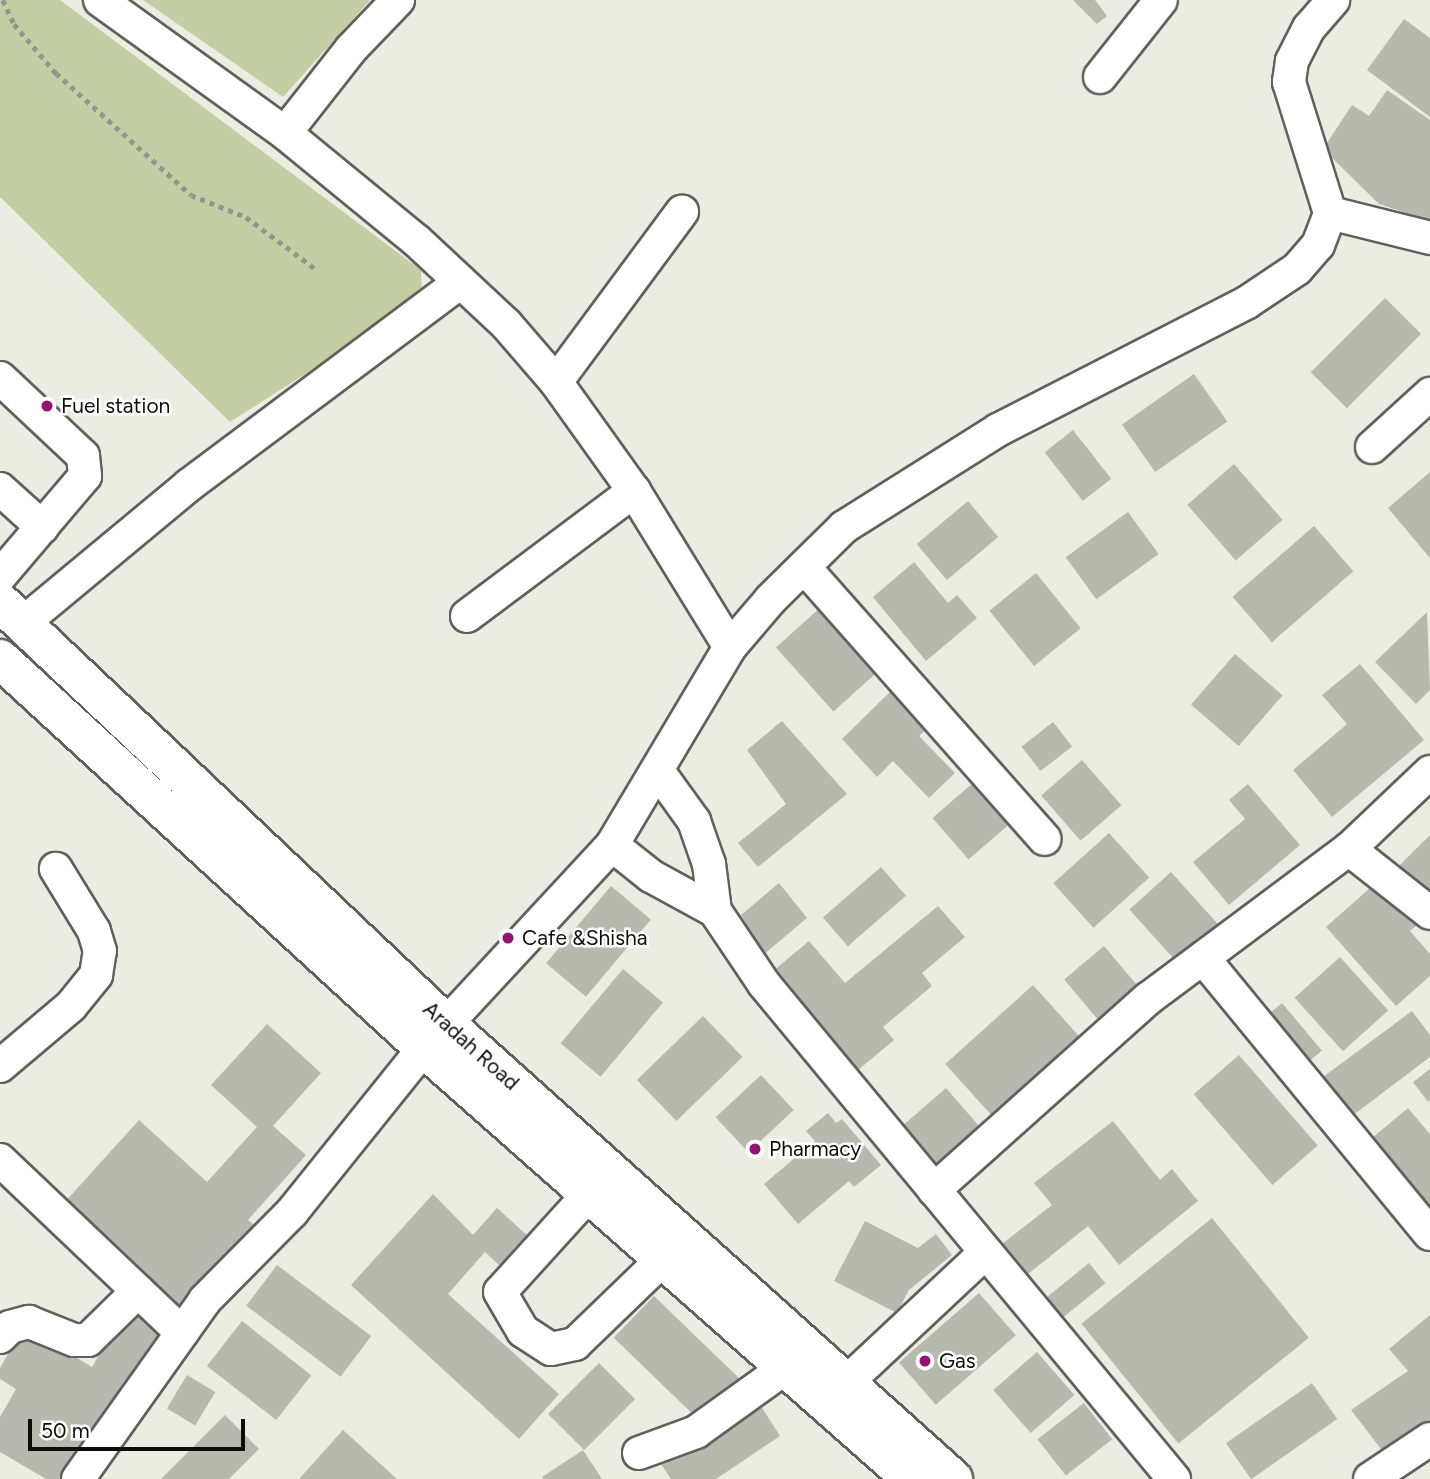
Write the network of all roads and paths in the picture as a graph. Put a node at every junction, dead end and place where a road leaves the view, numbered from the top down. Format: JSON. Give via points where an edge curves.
{"nodes":[{"id":1,"x":3,"y":0,"type":"edge"},
{"id":2,"x":100,"y":0,"type":"edge"},
{"id":3,"x":398,"y":0,"type":"edge"},
{"id":4,"x":1161,"y":0,"type":"edge"},
{"id":5,"x":1333,"y":0,"type":"edge"},
{"id":6,"x":1100,"y":77,"type":"dead end"},
{"id":7,"x":285,"y":133,"type":"junction"},
{"id":8,"x":682,"y":212,"type":"dead end"},
{"id":9,"x":1330,"y":214,"type":"junction"},
{"id":10,"x":1430,"y":238,"type":"edge"},
{"id":11,"x":317,"y":271,"type":"dead end"},
{"id":12,"x":460,"y":282,"type":"junction"},
{"id":13,"x":0,"y":378,"type":"edge"},
{"id":14,"x":556,"y":382,"type":"junction"},
{"id":15,"x":1430,"y":394,"type":"edge"},
{"id":16,"x":1371,"y":447,"type":"dead end"},
{"id":17,"x":0,"y":489,"type":"edge"},
{"id":18,"x":634,"y":491,"type":"junction"},
{"id":19,"x":42,"y":527,"type":"junction"},
{"id":20,"x":804,"y":567,"type":"junction"},
{"id":21,"x":0,"y":576,"type":"edge"},
{"id":22,"x":11,"y":612,"type":"edge"},
{"id":23,"x":467,"y":616,"type":"dead end"},
{"id":24,"x":730,"y":647,"type":"junction"},
{"id":25,"x":0,"y":659,"type":"edge"},
{"id":26,"x":658,"y":771,"type":"junction"},
{"id":27,"x":1430,"y":772,"type":"edge"},
{"id":28,"x":1045,"y":839,"type":"dead end"},
{"id":29,"x":612,"y":845,"type":"junction"},
{"id":30,"x":1349,"y":849,"type":"junction"},
{"id":31,"x":56,"y":869,"type":"dead end"},
{"id":32,"x":715,"y":911,"type":"junction"},
{"id":33,"x":1430,"y":913,"type":"edge"},
{"id":34,"x":1203,"y":958,"type":"junction"},
{"id":35,"x":436,"y":1036,"type":"junction"},
{"id":36,"x":0,"y":1066,"type":"edge"},
{"id":37,"x":0,"y":1160,"type":"edge"},
{"id":38,"x":934,"y":1190,"type":"junction"},
{"id":39,"x":589,"y":1194,"type":"junction"},
{"id":40,"x":1430,"y":1234,"type":"edge"},
{"id":41,"x":985,"y":1253,"type":"junction"},
{"id":42,"x":662,"y":1260,"type":"junction"},
{"id":43,"x":138,"y":1291,"type":"junction"},
{"id":44,"x":182,"y":1333,"type":"junction"},
{"id":45,"x":0,"y":1337,"type":"edge"},
{"id":46,"x":785,"y":1368,"type":"junction"},
{"id":47,"x":846,"y":1382,"type":"junction"},
{"id":48,"x":1430,"y":1438,"type":"edge"},
{"id":49,"x":639,"y":1453,"type":"dead end"},
{"id":50,"x":78,"y":1479,"type":"edge"},
{"id":51,"x":912,"y":1479,"type":"edge"},
{"id":52,"x":953,"y":1479,"type":"edge"},
{"id":53,"x":1174,"y":1479,"type":"edge"},
{"id":54,"x":1370,"y":1479,"type":"edge"}],
"edges":[{"from":1,"to":11,"type":"path","via":[[14,24],[56,74],[191,195],[246,217]]},
{"from":2,"to":7,"type":"street"},
{"from":3,"to":7,"type":"street","via":[[351,49]]},
{"from":4,"to":6,"type":"street"},
{"from":5,"to":9,"type":"street","via":[[1309,28],[1292,61],[1289,82]]},
{"from":7,"to":12,"type":"street"},
{"from":8,"to":14,"type":"street"},
{"from":9,"to":10,"type":"street"},
{"from":9,"to":20,"type":"street","via":[[1318,244],[1297,269],[1246,303],[998,430],[844,527]]},
{"from":12,"to":14,"type":"street"},
{"from":12,"to":22,"type":"street"},
{"from":13,"to":19,"type":"street","via":[[83,456],[85,476]]},
{"from":14,"to":18,"type":"street"},
{"from":15,"to":16,"type":"street"},
{"from":17,"to":19,"type":"street"},
{"from":18,"to":23,"type":"street"},
{"from":18,"to":24,"type":"street"},
{"from":19,"to":21,"type":"street"},
{"from":20,"to":24,"type":"street"},
{"from":20,"to":28,"type":"street"},
{"from":22,"to":35,"type":"main road","name":"Aradah Road"},
{"from":24,"to":26,"type":"street"},
{"from":25,"to":35,"type":"main road","name":"Aradah Road"},
{"from":26,"to":29,"type":"street"},
{"from":26,"to":32,"type":"street","via":[[694,821],[709,864]]},
{"from":27,"to":30,"type":"street"},
{"from":29,"to":32,"type":"street","via":[[651,876]]},
{"from":29,"to":35,"type":"street"},
{"from":30,"to":33,"type":"street"},
{"from":30,"to":34,"type":"street"},
{"from":31,"to":36,"type":"street","via":[[94,931],[100,951],[96,975],[71,1006]]},
{"from":32,"to":38,"type":"street","via":[[807,1042]]},
{"from":34,"to":38,"type":"street","via":[[1149,998]]},
{"from":34,"to":40,"type":"street"},
{"from":35,"to":39,"type":"main road","name":"Aradah Road"},
{"from":35,"to":44,"type":"street","via":[[292,1212],[205,1300]]},
{"from":35,"to":47,"type":"main road","name":"Aradah Road"},
{"from":37,"to":43,"type":"street"},
{"from":38,"to":41,"type":"street"},
{"from":39,"to":42,"type":"main road","name":"Aradah Road"},
{"from":39,"to":42,"type":"street","via":[[500,1293],[523,1331],[551,1349],[575,1344]]},
{"from":41,"to":47,"type":"street"},
{"from":41,"to":53,"type":"street"},
{"from":42,"to":46,"type":"main road","name":"Aradah Road"},
{"from":43,"to":44,"type":"street"},
{"from":43,"to":45,"type":"street","via":[[88,1340],[74,1340],[29,1322],[10,1327]]},
{"from":44,"to":50,"type":"street"},
{"from":46,"to":49,"type":"street","via":[[696,1432]]},
{"from":46,"to":51,"type":"main road","name":"Aradah Road"},
{"from":47,"to":52,"type":"main road","name":"Aradah Road"},
{"from":48,"to":54,"type":"street"}]}
